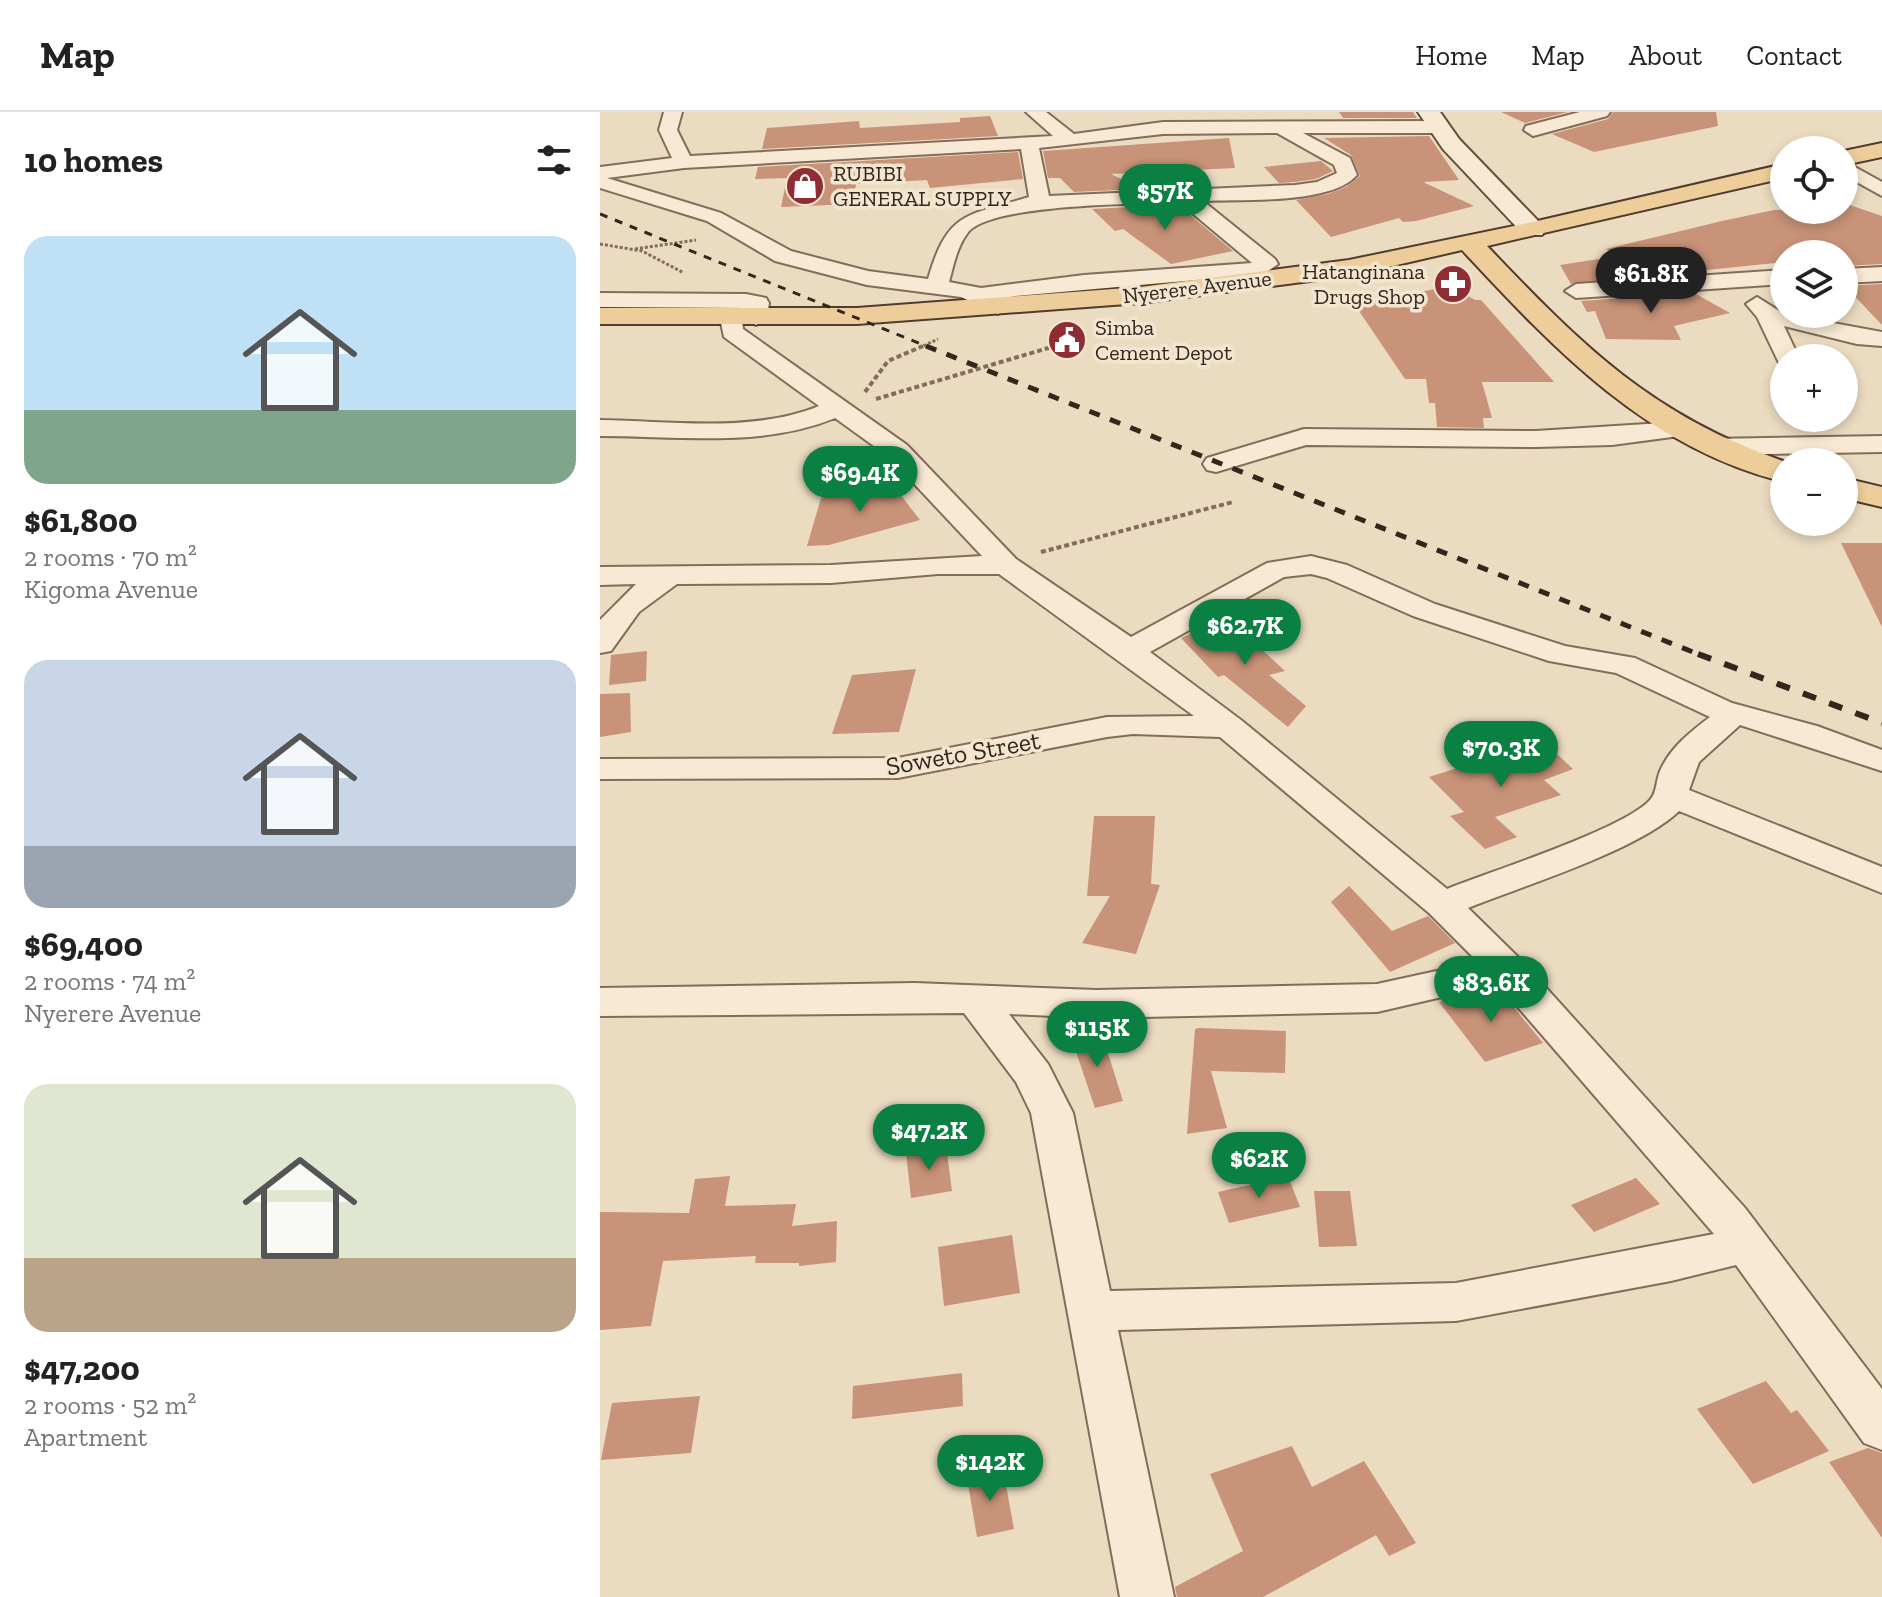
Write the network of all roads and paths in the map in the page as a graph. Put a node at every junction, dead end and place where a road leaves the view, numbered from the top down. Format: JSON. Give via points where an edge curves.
{"nodes":[{"id":1,"x":673,"y":112,"type":"edge"},
{"id":2,"x":1035,"y":112,"type":"edge"},
{"id":3,"x":1218,"y":112,"type":"edge"},
{"id":4,"x":1601,"y":112,"type":"edge"},
{"id":5,"x":1434,"y":120,"type":"edge"},
{"id":6,"x":1275,"y":128,"type":"junction"},
{"id":7,"x":1533,"y":130,"type":"dead end"},
{"id":8,"x":1070,"y":140,"type":"junction"},
{"id":9,"x":1029,"y":143,"type":"junction"},
{"id":10,"x":1882,"y":150,"type":"edge"},
{"id":11,"x":1858,"y":155,"type":"edge"},
{"id":12,"x":684,"y":162,"type":"junction"},
{"id":13,"x":600,"y":173,"type":"edge"},
{"id":14,"x":1770,"y":174,"type":"edge"},
{"id":15,"x":1858,"y":175,"type":"edge"},
{"id":16,"x":600,"y":182,"type":"edge"},
{"id":17,"x":1882,"y":190,"type":"edge"},
{"id":18,"x":1184,"y":196,"type":"junction"},
{"id":19,"x":1036,"y":203,"type":"junction"},
{"id":20,"x":1533,"y":230,"type":"junction"},
{"id":21,"x":1468,"y":241,"type":"junction"},
{"id":22,"x":600,"y":244,"type":"edge"},
{"id":23,"x":764,"y":248,"type":"junction"},
{"id":24,"x":635,"y":249,"type":"junction"},
{"id":25,"x":1882,"y":274,"type":"edge"},
{"id":26,"x":1858,"y":275,"type":"edge"},
{"id":27,"x":1770,"y":278,"type":"edge"},
{"id":28,"x":1730,"y":280,"type":"junction"},
{"id":29,"x":937,"y":285,"type":"junction"},
{"id":30,"x":1576,"y":291,"type":"dead end"},
{"id":31,"x":600,"y":300,"type":"edge"},
{"id":32,"x":990,"y":301,"type":"junction"},
{"id":33,"x":1080,"y":301,"type":"junction"},
{"id":34,"x":730,"y":312,"type":"junction"},
{"id":35,"x":1767,"y":315,"type":"junction"},
{"id":36,"x":600,"y":316,"type":"edge"},
{"id":37,"x":940,"y":339,"type":"dead end"},
{"id":38,"x":1882,"y":339,"type":"edge"},
{"id":39,"x":1780,"y":344,"type":"edge"},
{"id":40,"x":836,"y":408,"type":"junction"},
{"id":41,"x":600,"y":428,"type":"edge"},
{"id":42,"x":1678,"y":430,"type":"junction"},
{"id":43,"x":1821,"y":432,"type":"edge"},
{"id":44,"x":1882,"y":444,"type":"edge"},
{"id":45,"x":1831,"y":445,"type":"junction"},
{"id":46,"x":1709,"y":447,"type":"junction"},
{"id":47,"x":1216,"y":464,"type":"dead end"},
{"id":48,"x":1770,"y":467,"type":"edge"},
{"id":49,"x":1858,"y":491,"type":"edge"},
{"id":50,"x":1882,"y":497,"type":"edge"},
{"id":51,"x":1233,"y":502,"type":"dead end"},
{"id":52,"x":1006,"y":565,"type":"junction"},
{"id":53,"x":600,"y":576,"type":"edge"},
{"id":54,"x":668,"y":577,"type":"junction"},
{"id":55,"x":600,"y":644,"type":"edge"},
{"id":56,"x":1129,"y":651,"type":"junction"},
{"id":57,"x":1733,"y":715,"type":"junction"},
{"id":58,"x":1229,"y":727,"type":"junction"},
{"id":59,"x":1882,"y":761,"type":"edge"},
{"id":60,"x":600,"y":769,"type":"edge"},
{"id":61,"x":1671,"y":795,"type":"junction"},
{"id":62,"x":1882,"y":881,"type":"edge"},
{"id":63,"x":1442,"y":904,"type":"junction"},
{"id":64,"x":1507,"y":969,"type":"junction"},
{"id":65,"x":977,"y":1001,"type":"junction"},
{"id":66,"x":600,"y":1002,"type":"edge"},
{"id":67,"x":1746,"y":1244,"type":"junction"},
{"id":68,"x":1090,"y":1311,"type":"junction"},
{"id":69,"x":1882,"y":1428,"type":"edge"},
{"id":70,"x":1147,"y":1597,"type":"edge"}],
"edges":[{"from":1,"to":12,"type":"street","via":[[668,130]]},
{"from":2,"to":8,"type":"street"},
{"from":3,"to":6,"type":"street"},
{"from":4,"to":7,"type":"street"},
{"from":5,"to":6,"type":"street"},
{"from":5,"to":20,"type":"main road"},
{"from":6,"to":8,"type":"street","via":[[1192,126]]},
{"from":6,"to":18,"type":"street","via":[[1343,162],[1347,175],[1322,187],[1295,191]]},
{"from":8,"to":9,"type":"street"},
{"from":9,"to":12,"type":"street"},
{"from":9,"to":19,"type":"street","via":[[1041,194]]},
{"from":10,"to":11,"type":"main road"},
{"from":12,"to":13,"type":"street"},
{"from":14,"to":20,"type":"main road","name":"Nyerere Avenue"},
{"from":15,"to":17,"type":"street"},
{"from":16,"to":23,"type":"street","via":[[714,217]]},
{"from":18,"to":19,"type":"street"},
{"from":18,"to":32,"type":"street","via":[[1267,264],[1174,277],[1049,285]]},
{"from":19,"to":29,"type":"street","via":[[964,224],[947,249]]},
{"from":20,"to":21,"type":"main road","name":"Nyerere Avenue"},
{"from":21,"to":33,"type":"main road","name":"Nyerere Avenue","via":[[1349,268]]},
{"from":21,"to":42,"type":"main road","via":[[1612,387]]},
{"from":22,"to":24,"type":"path"},
{"from":23,"to":24,"type":"path","via":[[698,240]]},
{"from":23,"to":29,"type":"street","via":[[867,278]]},
{"from":24,"to":34,"type":"path","via":[[688,276]]},
{"from":25,"to":26,"type":"street"},
{"from":27,"to":28,"type":"street"},
{"from":28,"to":30,"type":"street"},
{"from":28,"to":35,"type":"street"},
{"from":29,"to":32,"type":"street"},
{"from":31,"to":34,"type":"street"},
{"from":32,"to":33,"type":"main road","name":"Nyerere Avenue"},
{"from":32,"to":34,"type":"main road","name":"Nyerere Avenue"},
{"from":33,"to":40,"type":"path","via":[[1052,349]]},
{"from":34,"to":36,"type":"main road","name":"Nyerere Avenue"},
{"from":34,"to":40,"type":"street","via":[[732,332]]},
{"from":35,"to":38,"type":"street"},
{"from":35,"to":39,"type":"street"},
{"from":37,"to":40,"type":"path","via":[[888,361],[867,391]]},
{"from":40,"to":41,"type":"street","via":[[795,425],[762,429]]},
{"from":40,"to":52,"type":"street","via":[[898,451]]},
{"from":42,"to":46,"type":"main road"},
{"from":42,"to":47,"type":"street","via":[[1536,439],[1304,437]]},
{"from":43,"to":45,"type":"street"},
{"from":44,"to":45,"type":"street"},
{"from":45,"to":46,"type":"street"},
{"from":46,"to":48,"type":"main road"},
{"from":49,"to":50,"type":"main road"},
{"from":51,"to":52,"type":"path","via":[[1179,520],[1061,544]]},
{"from":52,"to":54,"type":"street"},
{"from":52,"to":56,"type":"street"},
{"from":53,"to":54,"type":"street"},
{"from":54,"to":55,"type":"street","via":[[632,599]]},
{"from":56,"to":57,"type":"street","via":[[1277,569],[1311,565],[1337,571],[1424,610],[1560,654],[1647,673]]},
{"from":56,"to":58,"type":"street"},
{"from":57,"to":59,"type":"street","via":[[1805,733]]},
{"from":57,"to":61,"type":"street","via":[[1701,740],[1681,765]]},
{"from":58,"to":60,"type":"street","name":"Soweto Street","via":[[1120,725],[898,768]]},
{"from":58,"to":63,"type":"street"},
{"from":61,"to":62,"type":"street"},
{"from":61,"to":63,"type":"street","via":[[1658,811],[1618,832]]},
{"from":63,"to":64,"type":"street"},
{"from":64,"to":65,"type":"street","via":[[1377,998]]},
{"from":64,"to":67,"type":"street"},
{"from":65,"to":66,"type":"street","via":[[899,997]]},
{"from":65,"to":68,"type":"street","via":[[1046,1094]]},
{"from":67,"to":68,"type":"street","via":[[1456,1302]]},
{"from":67,"to":69,"type":"street"},
{"from":68,"to":70,"type":"street"}]}
